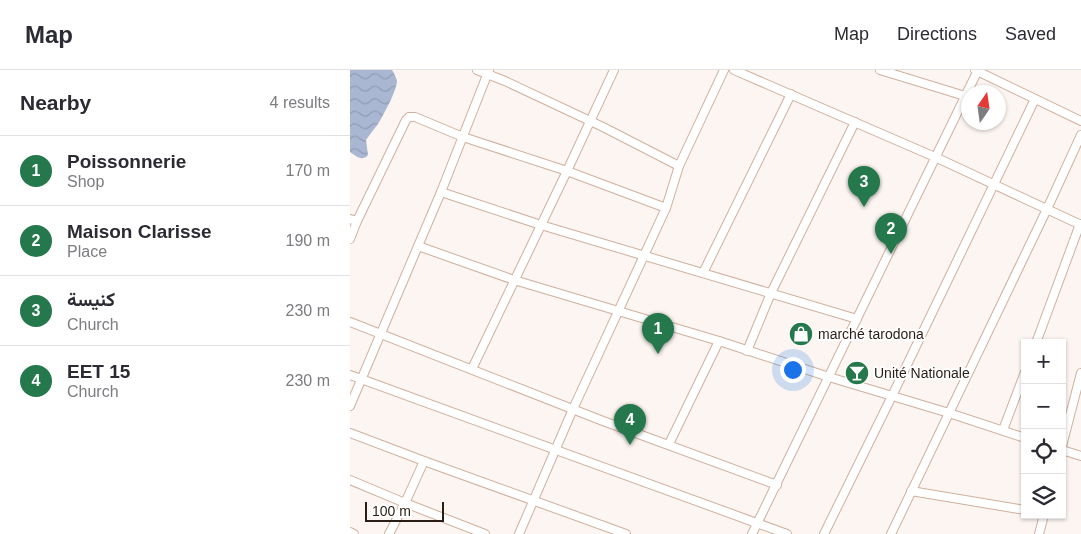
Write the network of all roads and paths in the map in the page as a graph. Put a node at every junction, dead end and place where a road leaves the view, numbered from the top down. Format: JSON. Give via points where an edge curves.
{"nodes":[{"id":1,"x":477,"y":70,"type":"edge"},
{"id":2,"x":614,"y":70,"type":"edge"},
{"id":3,"x":724,"y":70,"type":"edge"},
{"id":4,"x":734,"y":70,"type":"edge"},
{"id":5,"x":880,"y":70,"type":"edge"},
{"id":6,"x":977,"y":70,"type":"edge"},
{"id":7,"x":489,"y":72,"type":"edge"},
{"id":8,"x":970,"y":85,"type":"edge"},
{"id":9,"x":792,"y":94,"type":"junction"},
{"id":10,"x":961,"y":95,"type":"edge"},
{"id":11,"x":1034,"y":99,"type":"junction"},
{"id":12,"x":961,"y":104,"type":"edge"},
{"id":13,"x":590,"y":121,"type":"junction"},
{"id":14,"x":854,"y":122,"type":"junction"},
{"id":15,"x":1081,"y":122,"type":"edge"},
{"id":16,"x":1081,"y":135,"type":"edge"},
{"id":17,"x":463,"y":137,"type":"junction"},
{"id":18,"x":935,"y":157,"type":"junction"},
{"id":19,"x":679,"y":166,"type":"junction"},
{"id":20,"x":567,"y":171,"type":"junction"},
{"id":21,"x":994,"y":184,"type":"junction"},
{"id":22,"x":441,"y":192,"type":"junction"},
{"id":23,"x":666,"y":208,"type":"junction"},
{"id":24,"x":1047,"y":209,"type":"junction"},
{"id":25,"x":353,"y":220,"type":"edge"},
{"id":26,"x":1080,"y":224,"type":"edge"},
{"id":27,"x":541,"y":225,"type":"junction"},
{"id":28,"x":350,"y":239,"type":"edge"},
{"id":29,"x":418,"y":246,"type":"junction"},
{"id":30,"x":644,"y":255,"type":"junction"},
{"id":31,"x":703,"y":273,"type":"junction"},
{"id":32,"x":514,"y":280,"type":"junction"},
{"id":33,"x":771,"y":293,"type":"junction"},
{"id":34,"x":618,"y":310,"type":"junction"},
{"id":35,"x":857,"y":320,"type":"junction"},
{"id":36,"x":350,"y":322,"type":"edge"},
{"id":37,"x":381,"y":334,"type":"junction"},
{"id":38,"x":1037,"y":339,"type":"edge"},
{"id":39,"x":719,"y":341,"type":"junction"},
{"id":40,"x":748,"y":350,"type":"junction"},
{"id":41,"x":472,"y":369,"type":"junction"},
{"id":42,"x":1081,"y":373,"type":"edge"},
{"id":43,"x":350,"y":375,"type":"edge"},
{"id":44,"x":829,"y":377,"type":"junction"},
{"id":45,"x":361,"y":380,"type":"junction"},
{"id":46,"x":1021,"y":383,"type":"edge"},
{"id":47,"x":892,"y":396,"type":"junction"},
{"id":48,"x":350,"y":406,"type":"edge"},
{"id":49,"x":573,"y":409,"type":"junction"},
{"id":50,"x":949,"y":413,"type":"junction"},
{"id":51,"x":1003,"y":430,"type":"junction"},
{"id":52,"x":1066,"y":431,"type":"edge"},
{"id":53,"x":350,"y":432,"type":"edge"},
{"id":54,"x":1021,"y":437,"type":"edge"},
{"id":55,"x":669,"y":444,"type":"junction"},
{"id":56,"x":555,"y":449,"type":"junction"},
{"id":57,"x":1066,"y":451,"type":"edge"},
{"id":58,"x":1081,"y":456,"type":"edge"},
{"id":59,"x":424,"y":461,"type":"junction"},
{"id":60,"x":350,"y":480,"type":"edge"},
{"id":61,"x":777,"y":485,"type":"junction"},
{"id":62,"x":911,"y":491,"type":"junction"},
{"id":63,"x":534,"y":500,"type":"junction"},
{"id":64,"x":405,"y":503,"type":"junction"},
{"id":65,"x":1021,"y":509,"type":"edge"},
{"id":66,"x":1043,"y":519,"type":"edge"},
{"id":67,"x":758,"y":523,"type":"junction"},
{"id":68,"x":605,"y":526,"type":"junction"},
{"id":69,"x":350,"y":532,"type":"edge"},
{"id":70,"x":354,"y":534,"type":"edge"},
{"id":71,"x":389,"y":534,"type":"edge"},
{"id":72,"x":485,"y":534,"type":"edge"},
{"id":73,"x":519,"y":534,"type":"edge"},
{"id":74,"x":601,"y":534,"type":"edge"},
{"id":75,"x":626,"y":534,"type":"edge"},
{"id":76,"x":752,"y":534,"type":"edge"},
{"id":77,"x":787,"y":534,"type":"edge"},
{"id":78,"x":824,"y":534,"type":"edge"},
{"id":79,"x":891,"y":534,"type":"edge"},
{"id":80,"x":1039,"y":534,"type":"edge"}],
"edges":[{"from":1,"to":7,"type":"street"},
{"from":2,"to":13,"type":"street"},
{"from":3,"to":19,"type":"street"},
{"from":4,"to":9,"type":"street"},
{"from":5,"to":10,"type":"street"},
{"from":6,"to":8,"type":"street"},
{"from":6,"to":11,"type":"street"},
{"from":7,"to":13,"type":"street"},
{"from":7,"to":17,"type":"street"},
{"from":9,"to":14,"type":"street"},
{"from":9,"to":31,"type":"street"},
{"from":11,"to":15,"type":"street"},
{"from":11,"to":21,"type":"street"},
{"from":12,"to":18,"type":"street"},
{"from":13,"to":19,"type":"street"},
{"from":13,"to":20,"type":"street"},
{"from":14,"to":18,"type":"street"},
{"from":14,"to":33,"type":"street"},
{"from":16,"to":24,"type":"street"},
{"from":17,"to":20,"type":"street"},
{"from":17,"to":22,"type":"street"},
{"from":17,"to":25,"type":"street","via":[[415,117],[406,120]]},
{"from":18,"to":21,"type":"street"},
{"from":18,"to":35,"type":"street"},
{"from":19,"to":23,"type":"street"},
{"from":20,"to":23,"type":"street"},
{"from":20,"to":27,"type":"street"},
{"from":21,"to":24,"type":"street"},
{"from":21,"to":47,"type":"street"},
{"from":22,"to":27,"type":"street"},
{"from":22,"to":29,"type":"street"},
{"from":23,"to":30,"type":"street"},
{"from":24,"to":26,"type":"street"},
{"from":24,"to":50,"type":"street"},
{"from":25,"to":28,"type":"street"},
{"from":26,"to":38,"type":"street"},
{"from":27,"to":30,"type":"street"},
{"from":27,"to":32,"type":"street"},
{"from":29,"to":32,"type":"street"},
{"from":29,"to":37,"type":"street"},
{"from":30,"to":31,"type":"street"},
{"from":30,"to":34,"type":"street"},
{"from":31,"to":33,"type":"street"},
{"from":32,"to":34,"type":"street"},
{"from":32,"to":41,"type":"street"},
{"from":33,"to":35,"type":"street"},
{"from":33,"to":40,"type":"street"},
{"from":34,"to":39,"type":"street"},
{"from":34,"to":49,"type":"street"},
{"from":35,"to":44,"type":"street"},
{"from":36,"to":37,"type":"street"},
{"from":37,"to":41,"type":"street"},
{"from":37,"to":45,"type":"street"},
{"from":39,"to":40,"type":"street"},
{"from":39,"to":55,"type":"street"},
{"from":40,"to":44,"type":"street"},
{"from":41,"to":49,"type":"street"},
{"from":42,"to":52,"type":"street"},
{"from":43,"to":45,"type":"street"},
{"from":44,"to":47,"type":"street"},
{"from":44,"to":61,"type":"street"},
{"from":45,"to":48,"type":"street"},
{"from":45,"to":56,"type":"street"},
{"from":46,"to":51,"type":"street"},
{"from":47,"to":50,"type":"street"},
{"from":47,"to":78,"type":"street"},
{"from":49,"to":55,"type":"street"},
{"from":49,"to":56,"type":"street"},
{"from":50,"to":51,"type":"street"},
{"from":50,"to":62,"type":"street"},
{"from":51,"to":54,"type":"street"},
{"from":53,"to":59,"type":"street"},
{"from":55,"to":61,"type":"street"},
{"from":56,"to":63,"type":"street"},
{"from":56,"to":67,"type":"street"},
{"from":57,"to":58,"type":"street"},
{"from":59,"to":63,"type":"street"},
{"from":59,"to":64,"type":"street"},
{"from":60,"to":64,"type":"street"},
{"from":61,"to":67,"type":"street"},
{"from":62,"to":65,"type":"street"},
{"from":62,"to":79,"type":"street"},
{"from":63,"to":68,"type":"street"},
{"from":63,"to":73,"type":"street"},
{"from":64,"to":71,"type":"street"},
{"from":64,"to":72,"type":"street"},
{"from":66,"to":80,"type":"street"},
{"from":67,"to":76,"type":"street"},
{"from":67,"to":77,"type":"street"},
{"from":68,"to":74,"type":"street"},
{"from":68,"to":75,"type":"street"},
{"from":69,"to":70,"type":"street"}]}
